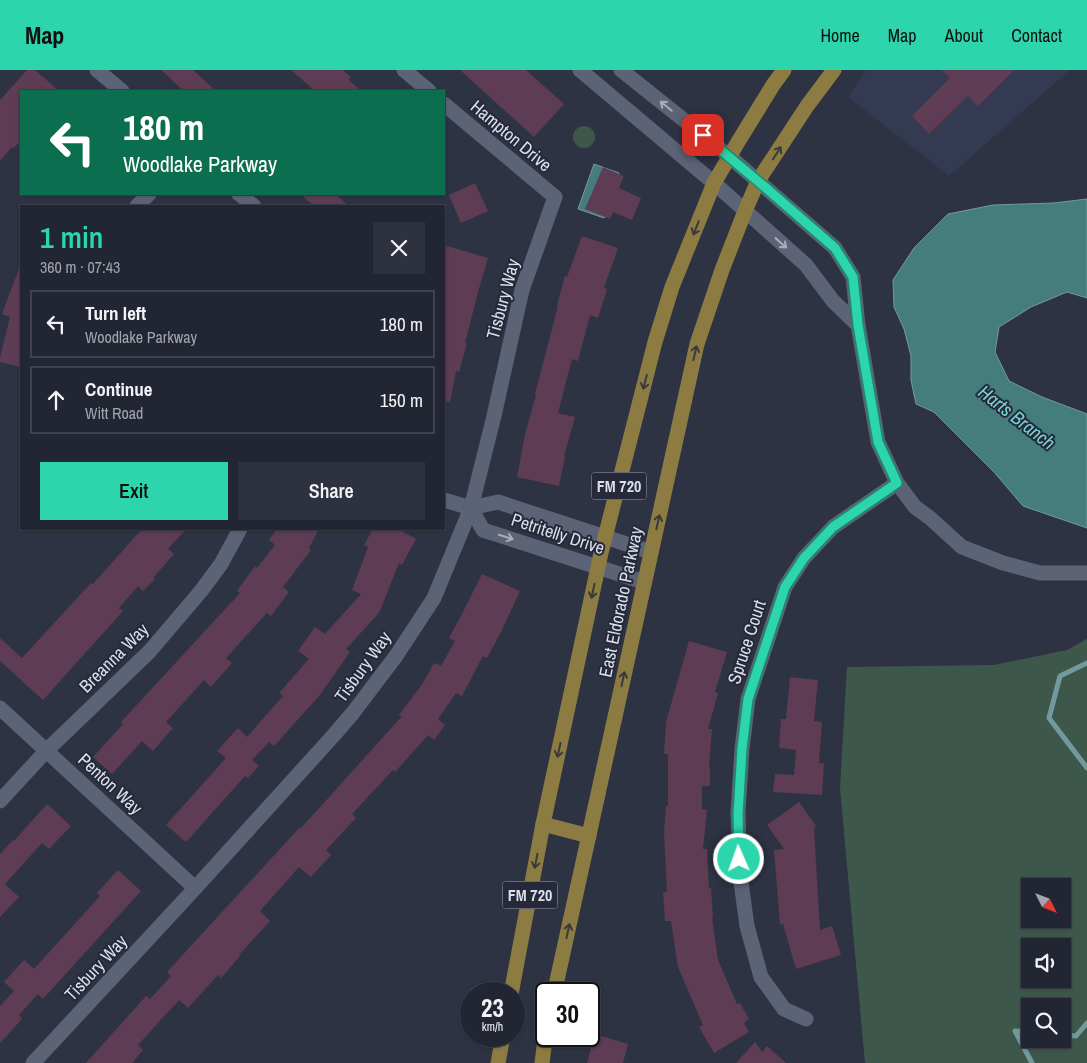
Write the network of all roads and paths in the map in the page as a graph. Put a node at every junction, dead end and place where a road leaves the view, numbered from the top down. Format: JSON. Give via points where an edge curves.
{"nodes":[{"id":1,"x":97,"y":70,"type":"edge"},
{"id":2,"x":404,"y":70,"type":"edge"},
{"id":3,"x":580,"y":70,"type":"edge"},
{"id":4,"x":621,"y":70,"type":"edge"},
{"id":5,"x":784,"y":70,"type":"edge"},
{"id":6,"x":834,"y":70,"type":"edge"},
{"id":7,"x":121,"y":90,"type":"edge"},
{"id":8,"x":428,"y":90,"type":"edge"},
{"id":9,"x":445,"y":105,"type":"edge"},
{"id":10,"x":729,"y":156,"type":"junction"},
{"id":11,"x":758,"y":181,"type":"junction"},
{"id":12,"x":714,"y":183,"type":"junction"},
{"id":13,"x":148,"y":195,"type":"edge"},
{"id":14,"x":240,"y":195,"type":"edge"},
{"id":15,"x":555,"y":197,"type":"joint"},
{"id":16,"x":138,"y":205,"type":"edge"},
{"id":17,"x":253,"y":205,"type":"edge"},
{"id":18,"x":745,"y":211,"type":"junction"},
{"id":19,"x":858,"y":325,"type":"junction"},
{"id":20,"x":897,"y":483,"type":"junction"},
{"id":21,"x":445,"y":500,"type":"edge"},
{"id":22,"x":471,"y":508,"type":"junction"},
{"id":23,"x":239,"y":530,"type":"edge"},
{"id":24,"x":606,"y":537,"type":"junction"},
{"id":25,"x":651,"y":552,"type":"junction"},
{"id":26,"x":598,"y":567,"type":"junction"},
{"id":27,"x":1087,"y":573,"type":"edge"},
{"id":28,"x":644,"y":582,"type":"junction"},
{"id":29,"x":0,"y":708,"type":"edge"},
{"id":30,"x":47,"y":750,"type":"junction"},
{"id":31,"x":0,"y":801,"type":"edge"},
{"id":32,"x":543,"y":824,"type":"junction"},
{"id":33,"x":588,"y":836,"type":"junction"},
{"id":34,"x":195,"y":888,"type":"junction"},
{"id":35,"x":513,"y":982,"type":"edge"},
{"id":36,"x":557,"y":982,"type":"edge"},
{"id":37,"x":806,"y":1019,"type":"dead end"},
{"id":38,"x":501,"y":1047,"type":"edge"},
{"id":39,"x":544,"y":1047,"type":"edge"},
{"id":40,"x":33,"y":1063,"type":"edge"},
{"id":41,"x":498,"y":1063,"type":"edge"},
{"id":42,"x":542,"y":1063,"type":"edge"}],
"edges":[{"from":1,"to":7,"type":"street"},
{"from":2,"to":8,"type":"street"},
{"from":3,"to":12,"type":"street"},
{"from":10,"to":4,"type":"street","one_way":true},
{"from":5,"to":10,"type":"main road","name":"East Eldorado Parkway","number":"FM 720"},
{"from":11,"to":6,"type":"main road","name":"East Eldorado Parkway","number":"FM 720","one_way":true},
{"from":9,"to":15,"type":"street","name":"Hampton Drive"},
{"from":10,"to":11,"type":"street"},
{"from":10,"to":12,"type":"main road","name":"East Eldorado Parkway","number":"FM 720"},
{"from":11,"to":18,"type":"main road","name":"East Eldorado Parkway","number":"FM 720"},
{"from":11,"to":19,"type":"street","via":[[835,248],[853,277]]},
{"from":12,"to":18,"type":"street"},
{"from":12,"to":24,"type":"main road","name":"East Eldorado Parkway","number":"FM 720","one_way":true,"via":[[672,287],[655,342]]},
{"from":13,"to":16,"type":"street"},
{"from":14,"to":17,"type":"street"},
{"from":15,"to":22,"type":"street","name":"Tisbury Way","via":[[522,290]]},
{"from":18,"to":19,"type":"street","one_way":true,"via":[[806,266],[833,301]]},
{"from":25,"to":18,"type":"main road","name":"East Eldorado Parkway","number":"FM 720","one_way":true,"via":[[697,344]]},
{"from":19,"to":20,"type":"street","via":[[878,442]]},
{"from":20,"to":27,"type":"street","via":[[915,507],[962,547],[1040,573]]},
{"from":20,"to":37,"type":"street","name":"Spruce Court","via":[[833,527],[804,558],[785,587],[748,699],[738,814],[740,875],[747,926],[761,977],[784,1009]]},
{"from":21,"to":22,"type":"street","name":"Petritelly Drive"},
{"from":22,"to":24,"type":"street","name":"Petritelly Drive","via":[[498,502]]},
{"from":22,"to":26,"type":"street","name":"Petritelly Drive","one_way":true,"via":[[483,530]]},
{"from":22,"to":34,"type":"street","name":"Tisbury Way","via":[[434,598],[396,656],[333,736]]},
{"from":23,"to":30,"type":"street","name":"Breanna Way","via":[[221,564],[150,651]]},
{"from":24,"to":25,"type":"street","name":"Petritelly Drive"},
{"from":24,"to":26,"type":"main road","name":"East Eldorado Parkway","number":"FM 720"},
{"from":25,"to":28,"type":"main road","name":"East Eldorado Parkway","number":"FM 720"},
{"from":26,"to":28,"type":"street","name":"Petritelly Drive"},
{"from":26,"to":32,"type":"main road","name":"East Eldorado Parkway","number":"FM 720","one_way":true},
{"from":33,"to":28,"type":"main road","name":"East Eldorado Parkway","number":"FM 720","one_way":true},
{"from":29,"to":30,"type":"street","name":"Penton Way"},
{"from":30,"to":31,"type":"street","name":"Breanna Way"},
{"from":30,"to":34,"type":"street","name":"Penton Way"},
{"from":32,"to":33,"type":"main road"},
{"from":32,"to":35,"type":"main road","name":"East Eldorado Parkway","number":"FM 720","one_way":true},
{"from":36,"to":33,"type":"main road","name":"East Eldorado Parkway","number":"FM 720","one_way":true},
{"from":34,"to":40,"type":"street","name":"Tisbury Way"},
{"from":38,"to":41,"type":"main road"},
{"from":39,"to":42,"type":"main road"}]}
